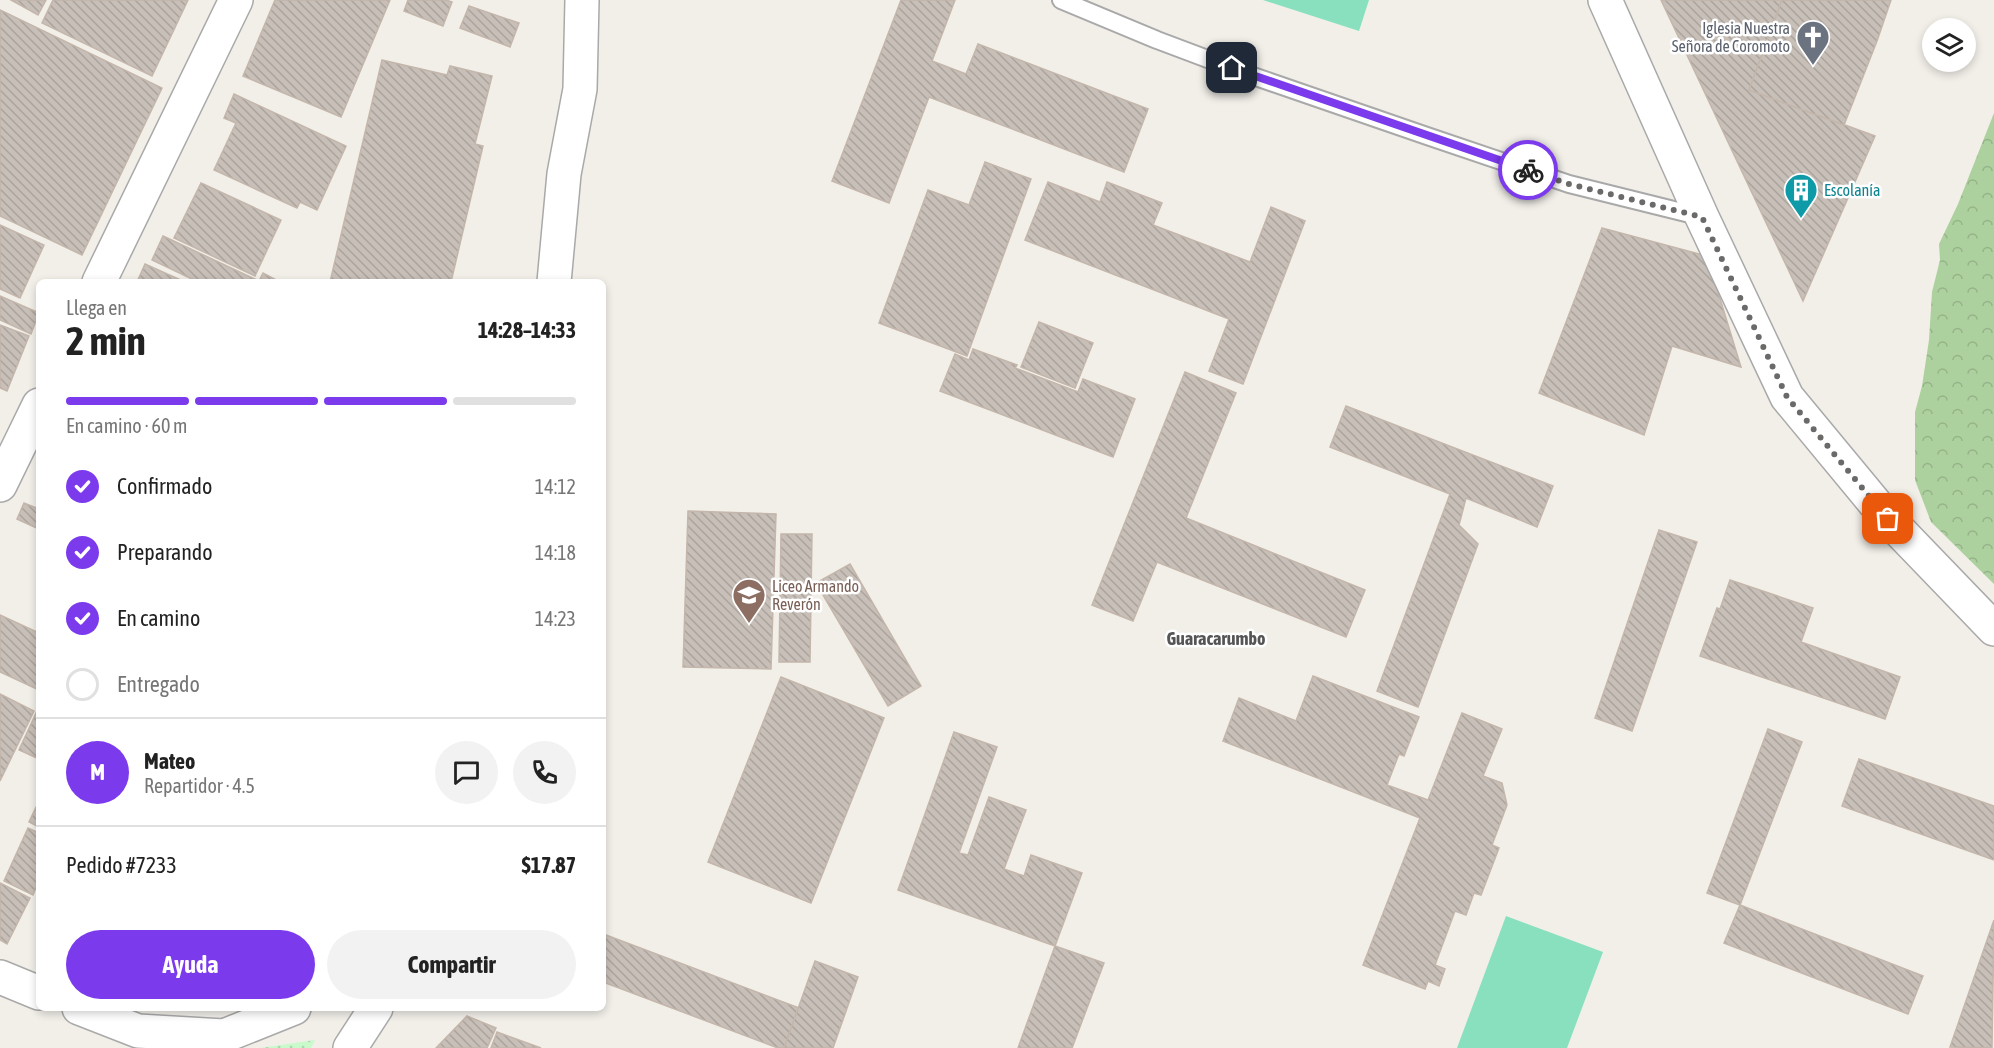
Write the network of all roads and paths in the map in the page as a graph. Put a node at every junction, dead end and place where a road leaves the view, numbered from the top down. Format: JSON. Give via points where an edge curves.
{"nodes":[{"id":1,"x":236,"y":0,"type":"edge"},
{"id":2,"x":582,"y":0,"type":"edge"},
{"id":3,"x":1061,"y":0,"type":"edge"},
{"id":4,"x":1605,"y":0,"type":"edge"},
{"id":5,"x":1702,"y":217,"type":"junction"},
{"id":6,"x":100,"y":279,"type":"edge"},
{"id":7,"x":554,"y":279,"type":"edge"},
{"id":8,"x":36,"y":411,"type":"edge"},
{"id":9,"x":0,"y":485,"type":"edge"},
{"id":10,"x":1994,"y":629,"type":"edge"},
{"id":11,"x":0,"y":978,"type":"edge"},
{"id":12,"x":36,"y":992,"type":"edge"},
{"id":13,"x":86,"y":1011,"type":"edge"},
{"id":14,"x":286,"y":1011,"type":"edge"},
{"id":15,"x":374,"y":1011,"type":"edge"},
{"id":16,"x":148,"y":1039,"type":"edge"},
{"id":17,"x":350,"y":1048,"type":"edge"}],
"edges":[{"from":1,"to":6,"type":"street"},
{"from":2,"to":7,"type":"street","via":[[580,89],[564,174]]},
{"from":3,"to":5,"type":"lane","via":[[1240,71],[1569,184]]},
{"from":4,"to":5,"type":"street"},
{"from":5,"to":10,"type":"street","via":[[1787,397],[1888,519]]},
{"from":8,"to":9,"type":"street"},
{"from":11,"to":12,"type":"street"},
{"from":13,"to":16,"type":"street"},
{"from":14,"to":16,"type":"street","via":[[224,1036]]},
{"from":15,"to":17,"type":"street"}]}
